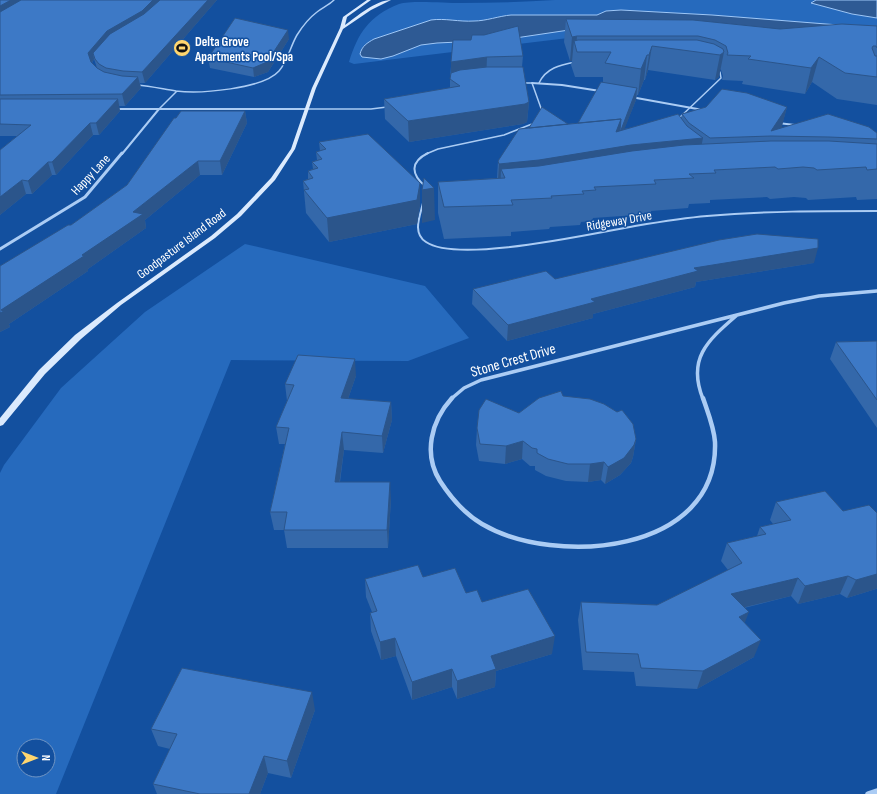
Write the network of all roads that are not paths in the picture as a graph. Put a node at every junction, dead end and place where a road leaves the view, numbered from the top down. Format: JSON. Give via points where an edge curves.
{"nodes":[{"id":1,"x":334,"y":0,"type":"edge"},
{"id":2,"x":369,"y":0,"type":"edge"},
{"id":3,"x":389,"y":0,"type":"edge"},
{"id":4,"x":342,"y":28,"type":"junction"},
{"id":5,"x":582,"y":62,"type":"edge"},
{"id":6,"x":714,"y":68,"type":"edge"},
{"id":7,"x":520,"y":83,"type":"edge"},
{"id":8,"x":532,"y":83,"type":"junction"},
{"id":9,"x":539,"y":83,"type":"junction"},
{"id":10,"x":136,"y":85,"type":"edge"},
{"id":11,"x":177,"y":91,"type":"junction"},
{"id":12,"x":605,"y":92,"type":"edge"},
{"id":13,"x":627,"y":96,"type":"edge"},
{"id":14,"x":388,"y":106,"type":"dead end"},
{"id":15,"x":688,"y":108,"type":"junction"},
{"id":16,"x":111,"y":109,"type":"edge"},
{"id":17,"x":159,"y":109,"type":"junction"},
{"id":18,"x":307,"y":109,"type":"junction"},
{"id":19,"x":704,"y":110,"type":"edge"},
{"id":20,"x":542,"y":116,"type":"edge"},
{"id":21,"x":774,"y":122,"type":"edge"},
{"id":22,"x":534,"y":123,"type":"edge"},
{"id":23,"x":674,"y":124,"type":"edge"},
{"id":24,"x":796,"y":125,"type":"edge"},
{"id":25,"x":424,"y":193,"type":"edge"},
{"id":26,"x":423,"y":200,"type":"edge"},
{"id":27,"x":877,"y":211,"type":"edge"},
{"id":28,"x":0,"y":249,"type":"edge"},
{"id":29,"x":877,"y":291,"type":"edge"},
{"id":30,"x":736,"y":316,"type":"junction"},
{"id":31,"x":0,"y":423,"type":"edge"},
{"id":32,"x":877,"y":791,"type":"edge"},
{"id":33,"x":868,"y":794,"type":"edge"}],
"edges":[{"from":1,"to":11,"type":"lane","via":[[307,22],[296,37],[285,64],[276,74],[231,88]]},
{"from":2,"to":4,"type":"street","name":"Goodpasture Island Road","via":[[345,17]]},
{"from":3,"to":4,"type":"street"},
{"from":4,"to":18,"type":"street","name":"Goodpasture Island Road"},
{"from":5,"to":9,"type":"lane","via":[[550,70],[542,76]]},
{"from":6,"to":15,"type":"lane","via":[[720,72],[721,78]]},
{"from":7,"to":8,"type":"lane"},
{"from":8,"to":9,"type":"street"},
{"from":8,"to":20,"type":"lane","via":[[542,109]]},
{"from":9,"to":12,"type":"street"},
{"from":10,"to":11,"type":"lane"},
{"from":11,"to":17,"type":"lane"},
{"from":13,"to":15,"type":"street"},
{"from":14,"to":18,"type":"lane"},
{"from":15,"to":19,"type":"street"},
{"from":15,"to":23,"type":"lane"},
{"from":16,"to":17,"type":"street"},
{"from":17,"to":18,"type":"street"},
{"from":17,"to":28,"type":"street","name":"Happy Lane","via":[[85,197]]},
{"from":18,"to":31,"type":"street","name":"Goodpasture Island Road","via":[[293,150],[286,162],[240,215],[213,238],[119,304],[78,337],[42,372]]},
{"from":21,"to":24,"type":"street"},
{"from":22,"to":25,"type":"lane","via":[[517,131],[424,154],[416,162],[414,170],[417,178],[426,186]]},
{"from":26,"to":27,"type":"lane","name":"Ridgeway Drive","via":[[418,228],[421,237],[434,246],[457,250],[555,241],[642,225],[713,216],[793,211]]},
{"from":29,"to":30,"type":"street","name":"Stone Crest Drive","via":[[820,296]]},
{"from":30,"to":30,"type":"street","name":"Stone Crest Drive","via":[[481,380],[464,388],[451,400],[437,420],[431,439],[431,462],[443,486],[462,510],[486,527],[524,539],[564,546],[599,546],[637,538],[666,528],[687,512],[699,497],[714,464],[716,444],[699,387],[698,364],[710,338]]},
{"from":32,"to":33,"type":"street"}]}
